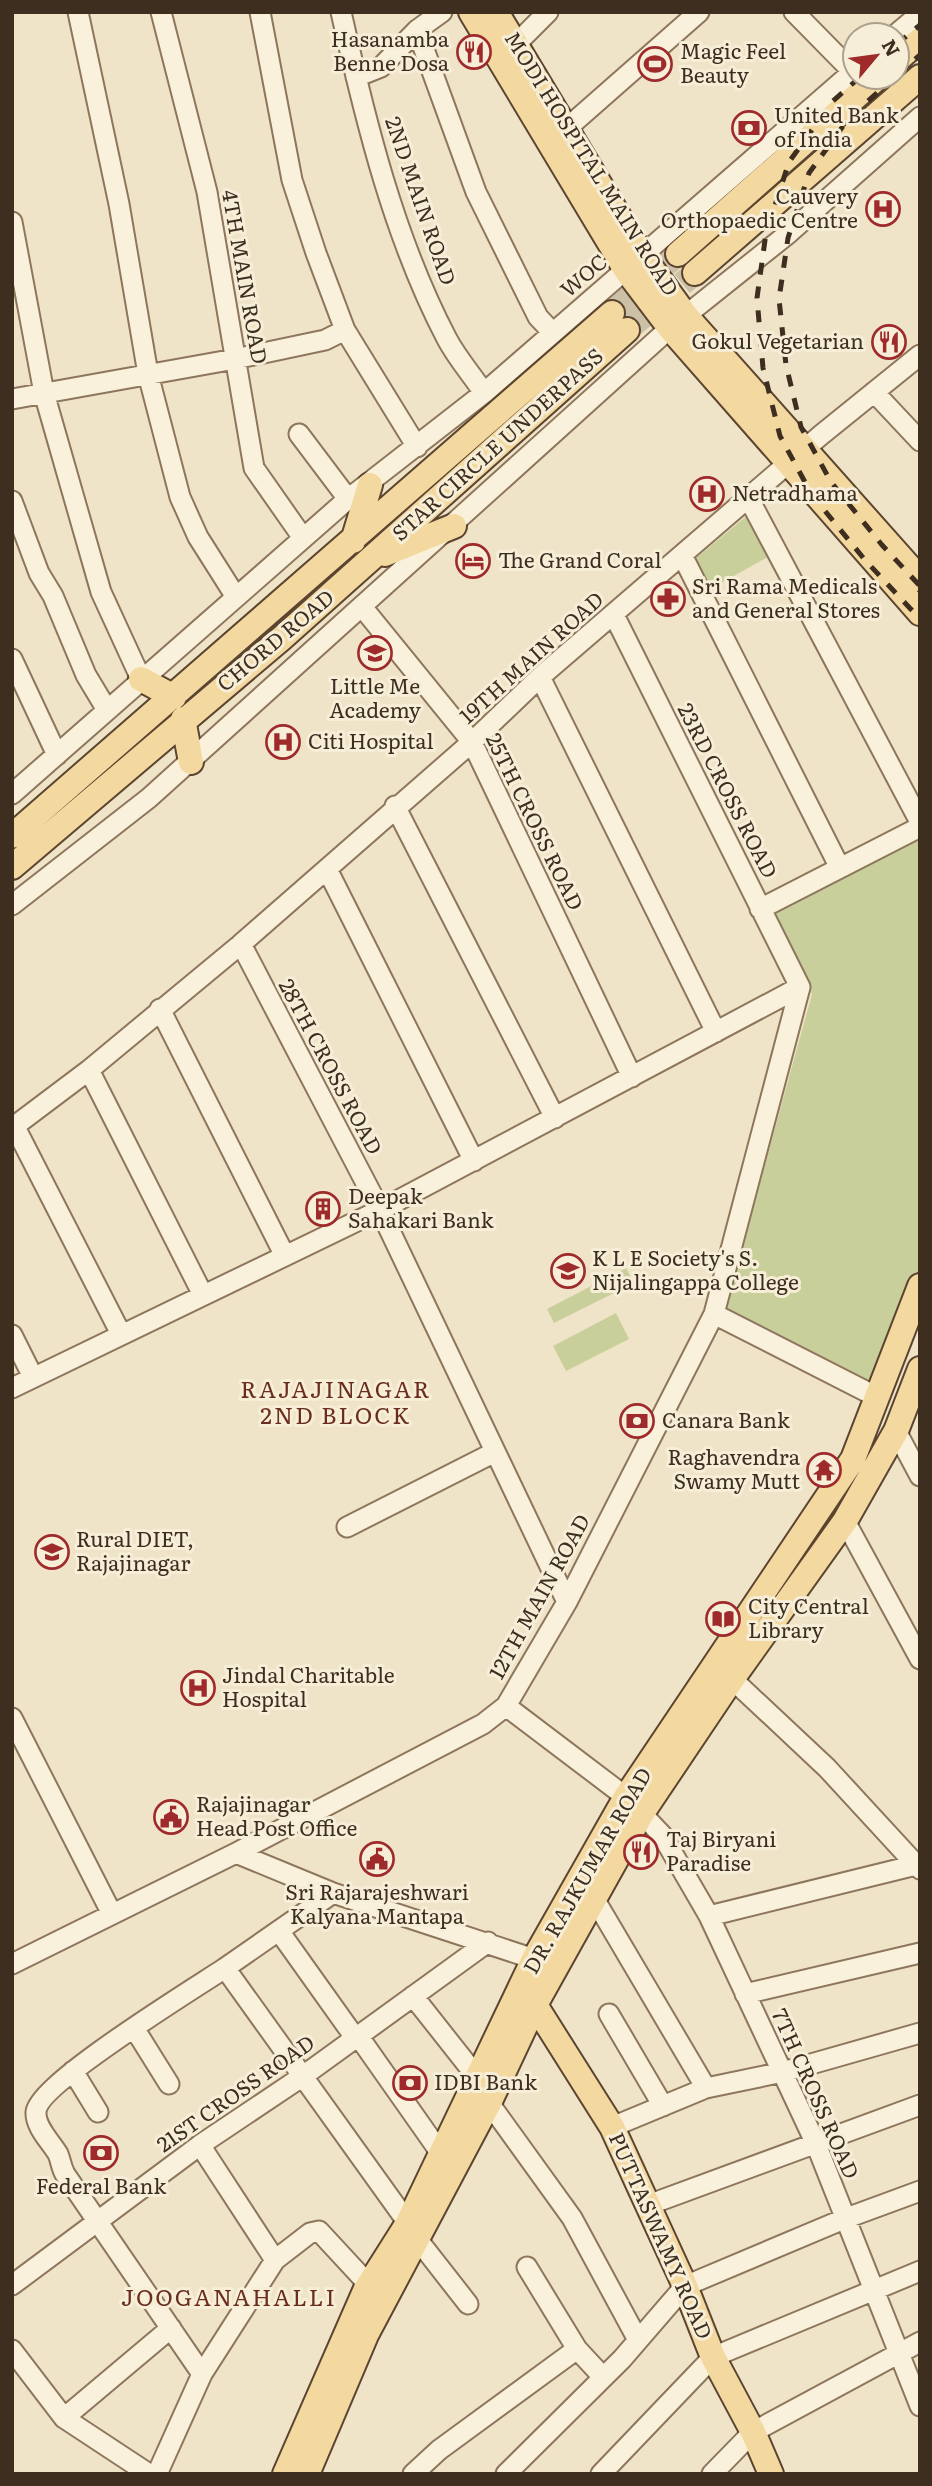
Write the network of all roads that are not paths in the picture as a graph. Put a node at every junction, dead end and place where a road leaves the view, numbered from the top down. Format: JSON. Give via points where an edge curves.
{"nodes":[{"id":1,"x":78,"y":12,"type":"edge"},
{"id":2,"x":161,"y":12,"type":"edge"},
{"id":3,"x":260,"y":12,"type":"edge"},
{"id":4,"x":341,"y":12,"type":"edge"},
{"id":5,"x":442,"y":12,"type":"edge"},
{"id":6,"x":471,"y":12,"type":"edge"},
{"id":7,"x":496,"y":12,"type":"edge"},
{"id":8,"x":548,"y":12,"type":"edge"},
{"id":9,"x":699,"y":12,"type":"edge"},
{"id":10,"x":794,"y":12,"type":"edge"},
{"id":11,"x":417,"y":30,"type":"junction"},
{"id":12,"x":516,"y":44,"type":"junction"},
{"id":13,"x":841,"y":58,"type":"edge"},
{"id":14,"x":920,"y":76,"type":"edge"},
{"id":15,"x":356,"y":77,"type":"junction"},
{"id":16,"x":841,"y":82,"type":"edge"},
{"id":17,"x":862,"y":91,"type":"edge"},
{"id":18,"x":920,"y":117,"type":"edge"},
{"id":19,"x":566,"y":129,"type":"junction"},
{"id":20,"x":12,"y":222,"type":"edge"},
{"id":21,"x":678,"y":254,"type":"tunnel mouth"},
{"id":22,"x":634,"y":263,"type":"junction"},
{"id":23,"x":695,"y":273,"type":"tunnel mouth"},
{"id":24,"x":22,"y":318,"type":"edge"},
{"id":25,"x":620,"y":321,"type":"tunnel mouth"},
{"id":26,"x":678,"y":322,"type":"junction"},
{"id":27,"x":345,"y":330,"type":"junction"},
{"id":28,"x":552,"y":333,"type":"junction"},
{"id":29,"x":920,"y":355,"type":"edge"},
{"id":30,"x":235,"y":359,"type":"junction"},
{"id":31,"x":148,"y":374,"type":"junction"},
{"id":32,"x":874,"y":392,"type":"junction"},
{"id":33,"x":44,"y":393,"type":"junction"},
{"id":34,"x":484,"y":393,"type":"junction"},
{"id":35,"x":12,"y":399,"type":"edge"},
{"id":36,"x":299,"y":434,"type":"dead end"},
{"id":37,"x":920,"y":441,"type":"edge"},
{"id":38,"x":417,"y":447,"type":"junction"},
{"id":39,"x":796,"y":456,"type":"junction"},
{"id":40,"x":370,"y":485,"type":"junction"},
{"id":41,"x":348,"y":499,"type":"junction"},
{"id":42,"x":749,"y":499,"type":"junction"},
{"id":43,"x":12,"y":501,"type":"edge"},
{"id":44,"x":454,"y":526,"type":"junction"},
{"id":45,"x":303,"y":538,"type":"junction"},
{"id":46,"x":361,"y":551,"type":"junction"},
{"id":47,"x":683,"y":557,"type":"junction"},
{"id":48,"x":920,"y":579,"type":"edge"},
{"id":49,"x":236,"y":597,"type":"junction"},
{"id":50,"x":363,"y":608,"type":"junction"},
{"id":51,"x":920,"y":613,"type":"edge"},
{"id":52,"x":614,"y":615,"type":"junction"},
{"id":53,"x":12,"y":659,"type":"edge"},
{"id":54,"x":540,"y":677,"type":"junction"},
{"id":55,"x":141,"y":679,"type":"junction"},
{"id":56,"x":178,"y":708,"type":"junction"},
{"id":57,"x":107,"y":710,"type":"junction"},
{"id":58,"x":472,"y":742,"type":"junction"},
{"id":59,"x":57,"y":755,"type":"junction"},
{"id":60,"x":118,"y":760,"type":"junction"},
{"id":61,"x":191,"y":762,"type":"junction"},
{"id":62,"x":12,"y":794,"type":"edge"},
{"id":63,"x":396,"y":806,"type":"junction"},
{"id":64,"x":920,"y":824,"type":"edge"},
{"id":65,"x":12,"y":836,"type":"edge"},
{"id":66,"x":12,"y":867,"type":"edge"},
{"id":67,"x":840,"y":868,"type":"junction"},
{"id":68,"x":327,"y":869,"type":"junction"},
{"id":69,"x":12,"y":905,"type":"edge"},
{"id":70,"x":760,"y":909,"type":"junction"},
{"id":71,"x":241,"y":944,"type":"junction"},
{"id":72,"x":800,"y":987,"type":"junction"},
{"id":73,"x":160,"y":1009,"type":"junction"},
{"id":74,"x":716,"y":1032,"type":"junction"},
{"id":75,"x":89,"y":1070,"type":"junction"},
{"id":76,"x":632,"y":1077,"type":"junction"},
{"id":77,"x":555,"y":1118,"type":"junction"},
{"id":78,"x":14,"y":1127,"type":"edge"},
{"id":79,"x":474,"y":1161,"type":"junction"},
{"id":80,"x":380,"y":1210,"type":"junction"},
{"id":81,"x":285,"y":1256,"type":"junction"},
{"id":82,"x":920,"y":1286,"type":"edge"},
{"id":83,"x":203,"y":1295,"type":"junction"},
{"id":84,"x":715,"y":1314,"type":"junction"},
{"id":85,"x":121,"y":1334,"type":"junction"},
{"id":86,"x":12,"y":1335,"type":"edge"},
{"id":87,"x":920,"y":1369,"type":"edge"},
{"id":88,"x":33,"y":1377,"type":"junction"},
{"id":89,"x":12,"y":1388,"type":"edge"},
{"id":90,"x":877,"y":1397,"type":"junction"},
{"id":91,"x":896,"y":1431,"type":"junction"},
{"id":92,"x":495,"y":1452,"type":"junction"},
{"id":93,"x":920,"y":1476,"type":"edge"},
{"id":94,"x":845,"y":1521,"type":"junction"},
{"id":95,"x":347,"y":1527,"type":"dead end"},
{"id":96,"x":567,"y":1602,"type":"junction"},
{"id":97,"x":920,"y":1659,"type":"edge"},
{"id":98,"x":732,"y":1679,"type":"junction"},
{"id":99,"x":506,"y":1706,"type":"junction"},
{"id":100,"x":12,"y":1718,"type":"edge"},
{"id":101,"x":634,"y":1805,"type":"junction"},
{"id":102,"x":236,"y":1853,"type":"junction"},
{"id":103,"x":919,"y":1866,"type":"edge"},
{"id":104,"x":333,"y":1893,"type":"junction"},
{"id":105,"x":595,"y":1900,"type":"junction"},
{"id":106,"x":112,"y":1914,"type":"junction"},
{"id":107,"x":709,"y":1916,"type":"junction"},
{"id":108,"x":279,"y":1931,"type":"junction"},
{"id":109,"x":488,"y":1942,"type":"junction"},
{"id":110,"x":920,"y":1954,"type":"edge"},
{"id":111,"x":534,"y":1959,"type":"junction"},
{"id":112,"x":12,"y":1964,"type":"edge"},
{"id":113,"x":225,"y":1968,"type":"junction"},
{"id":114,"x":746,"y":1994,"type":"junction"},
{"id":115,"x":412,"y":1996,"type":"junction"},
{"id":116,"x":535,"y":2005,"type":"junction"},
{"id":117,"x":610,"y":2014,"type":"dead end"},
{"id":118,"x":134,"y":2028,"type":"junction"},
{"id":119,"x":920,"y":2034,"type":"edge"},
{"id":120,"x":357,"y":2038,"type":"junction"},
{"id":121,"x":73,"y":2071,"type":"junction"},
{"id":122,"x":783,"y":2072,"type":"junction"},
{"id":123,"x":303,"y":2076,"type":"junction"},
{"id":124,"x":477,"y":2077,"type":"junction"},
{"id":125,"x":169,"y":2084,"type":"dead end"},
{"id":126,"x":706,"y":2088,"type":"junction"},
{"id":127,"x":489,"y":2103,"type":"junction"},
{"id":128,"x":920,"y":2105,"type":"edge"},
{"id":129,"x":663,"y":2106,"type":"junction"},
{"id":130,"x":98,"y":2112,"type":"dead end"},
{"id":131,"x":612,"y":2127,"type":"junction"},
{"id":132,"x":816,"y":2144,"type":"junction"},
{"id":133,"x":200,"y":2145,"type":"junction"},
{"id":134,"x":442,"y":2155,"type":"junction"},
{"id":135,"x":920,"y":2191,"type":"edge"},
{"id":136,"x":648,"y":2205,"type":"junction"},
{"id":137,"x":844,"y":2218,"type":"junction"},
{"id":138,"x":97,"y":2220,"type":"junction"},
{"id":139,"x":413,"y":2232,"type":"junction"},
{"id":140,"x":275,"y":2260,"type":"junction"},
{"id":141,"x":527,"y":2267,"type":"dead end"},
{"id":142,"x":920,"y":2272,"type":"edge"},
{"id":143,"x":12,"y":2285,"type":"edge"},
{"id":144,"x":369,"y":2285,"type":"junction"},
{"id":145,"x":685,"y":2286,"type":"junction"},
{"id":146,"x":874,"y":2288,"type":"junction"},
{"id":147,"x":468,"y":2304,"type":"dead end"},
{"id":148,"x":171,"y":2328,"type":"junction"},
{"id":149,"x":638,"y":2340,"type":"junction"},
{"id":150,"x":920,"y":2342,"type":"edge"},
{"id":151,"x":577,"y":2349,"type":"junction"},
{"id":152,"x":12,"y":2350,"type":"edge"},
{"id":153,"x":899,"y":2352,"type":"junction"},
{"id":154,"x":713,"y":2357,"type":"junction"},
{"id":155,"x":202,"y":2374,"type":"junction"},
{"id":156,"x":603,"y":2377,"type":"junction"},
{"id":157,"x":920,"y":2406,"type":"edge"},
{"id":158,"x":64,"y":2418,"type":"junction"},
{"id":159,"x":753,"y":2432,"type":"junction"},
{"id":160,"x":149,"y":2474,"type":"edge"},
{"id":161,"x":157,"y":2474,"type":"edge"},
{"id":162,"x":285,"y":2474,"type":"edge"},
{"id":163,"x":307,"y":2474,"type":"edge"},
{"id":164,"x":413,"y":2474,"type":"edge"},
{"id":165,"x":506,"y":2474,"type":"edge"},
{"id":166,"x":601,"y":2474,"type":"edge"},
{"id":167,"x":712,"y":2474,"type":"edge"},
{"id":168,"x":771,"y":2474,"type":"edge"}],
"edges":[{"from":1,"to":31,"type":"street","via":[[119,204]]},
{"from":2,"to":30,"type":"street","name":"4TH MAIN ROAD","via":[[207,192]]},
{"from":3,"to":27,"type":"street","via":[[292,180]]},
{"from":4,"to":15,"type":"street","name":"2ND MAIN ROAD"},
{"from":5,"to":11,"type":"street"},
{"from":6,"to":22,"type":"main road","name":"MODI HOSPITAL MAIN ROAD"},
{"from":7,"to":12,"type":"main road","name":"MODI HOSPITAL MAIN ROAD"},
{"from":8,"to":12,"type":"street"},
{"from":9,"to":19,"type":"street"},
{"from":10,"to":13,"type":"street"},
{"from":11,"to":15,"type":"street","via":[[381,67]]},
{"from":11,"to":28,"type":"street","via":[[475,192],[538,317]]},
{"from":12,"to":19,"type":"main road","name":"MODI HOSPITAL MAIN ROAD"},
{"from":14,"to":23,"type":"main road"},
{"from":15,"to":34,"type":"street","name":"2ND MAIN ROAD","via":[[377,159],[415,266],[447,340]]},
{"from":16,"to":22,"type":"street","name":"WOC"},
{"from":17,"to":21,"type":"main road"},
{"from":18,"to":26,"type":"street","via":[[789,233]]},
{"from":19,"to":22,"type":"main road","name":"MODI HOSPITAL MAIN ROAD"},
{"from":20,"to":24,"type":"street"},
{"from":22,"to":26,"type":"main road","name":"MODI HOSPITAL MAIN ROAD"},
{"from":22,"to":28,"type":"street","name":"WOC"},
{"from":24,"to":33,"type":"street"},
{"from":25,"to":46,"type":"main road","name":"STAR CIRCLE UNDERPASS"},
{"from":26,"to":39,"type":"main road","name":"MODI HOSPITAL MAIN ROAD"},
{"from":26,"to":44,"type":"street"},
{"from":27,"to":30,"type":"street","via":[[325,340]]},
{"from":27,"to":38,"type":"street"},
{"from":28,"to":34,"type":"street","name":"WOC"},
{"from":29,"to":32,"type":"street","name":"19TH MAIN ROAD"},
{"from":30,"to":31,"type":"street"},
{"from":30,"to":45,"type":"street","name":"4TH MAIN ROAD","via":[[254,468]]},
{"from":31,"to":33,"type":"street"},
{"from":31,"to":49,"type":"street","via":[[180,497],[198,537]]},
{"from":32,"to":37,"type":"street"},
{"from":32,"to":39,"type":"street","name":"19TH MAIN ROAD"},
{"from":33,"to":35,"type":"street"},
{"from":33,"to":55,"type":"street","via":[[101,592]]},
{"from":34,"to":38,"type":"street","name":"WOC"},
{"from":36,"to":41,"type":"street"},
{"from":38,"to":40,"type":"street","name":"WOC"},
{"from":39,"to":42,"type":"street","name":"19TH MAIN ROAD"},
{"from":39,"to":48,"type":"main road"},
{"from":39,"to":51,"type":"main road"},
{"from":40,"to":41,"type":"street","name":"WOC"},
{"from":40,"to":46,"type":"main road"},
{"from":41,"to":45,"type":"street","name":"WOC"},
{"from":42,"to":47,"type":"street","name":"19TH MAIN ROAD"},
{"from":42,"to":64,"type":"street"},
{"from":43,"to":57,"type":"street","via":[[38,573]]},
{"from":44,"to":46,"type":"main road"},
{"from":44,"to":50,"type":"street"},
{"from":45,"to":49,"type":"street","name":"WOC"},
{"from":46,"to":56,"type":"main road","name":"CHORD ROAD"},
{"from":47,"to":52,"type":"street","name":"19TH MAIN ROAD"},
{"from":47,"to":67,"type":"street"},
{"from":49,"to":55,"type":"street","name":"WOC"},
{"from":50,"to":58,"type":"street","name":"25TH CROSS ROAD"},
{"from":50,"to":61,"type":"street"},
{"from":52,"to":54,"type":"street","name":"19TH MAIN ROAD"},
{"from":52,"to":70,"type":"street","name":"23RD CROSS ROAD"},
{"from":53,"to":59,"type":"street"},
{"from":54,"to":58,"type":"street","name":"19TH MAIN ROAD"},
{"from":54,"to":74,"type":"street"},
{"from":55,"to":56,"type":"main road"},
{"from":55,"to":57,"type":"street"},
{"from":56,"to":60,"type":"main road","name":"CHORD ROAD"},
{"from":56,"to":61,"type":"main road"},
{"from":57,"to":59,"type":"street"},
{"from":58,"to":63,"type":"street","name":"19TH MAIN ROAD"},
{"from":58,"to":76,"type":"street","name":"25TH CROSS ROAD"},
{"from":59,"to":62,"type":"street"},
{"from":60,"to":65,"type":"main road"},
{"from":60,"to":66,"type":"main road"},
{"from":61,"to":69,"type":"street"},
{"from":63,"to":68,"type":"street","name":"19TH MAIN ROAD"},
{"from":63,"to":77,"type":"street"},
{"from":64,"to":67,"type":"street"},
{"from":67,"to":70,"type":"street"},
{"from":68,"to":71,"type":"street","name":"19TH MAIN ROAD"},
{"from":68,"to":79,"type":"street"},
{"from":70,"to":72,"type":"street","name":"23RD CROSS ROAD"},
{"from":71,"to":73,"type":"street","name":"19TH MAIN ROAD"},
{"from":71,"to":80,"type":"street","name":"28TH CROSS ROAD"},
{"from":72,"to":74,"type":"street"},
{"from":72,"to":84,"type":"street","name":"12TH MAIN ROAD"},
{"from":73,"to":75,"type":"street","name":"19TH MAIN ROAD"},
{"from":73,"to":81,"type":"street"},
{"from":74,"to":76,"type":"street"},
{"from":75,"to":78,"type":"street","name":"19TH MAIN ROAD"},
{"from":75,"to":83,"type":"street"},
{"from":76,"to":77,"type":"street"},
{"from":77,"to":79,"type":"street"},
{"from":78,"to":85,"type":"street"},
{"from":79,"to":80,"type":"street"},
{"from":80,"to":81,"type":"street"},
{"from":80,"to":92,"type":"street","name":"28TH CROSS ROAD"},
{"from":81,"to":83,"type":"street"},
{"from":82,"to":90,"type":"main road","name":"DR. RAJKUMAR ROAD"},
{"from":83,"to":85,"type":"street"},
{"from":84,"to":90,"type":"street"},
{"from":84,"to":96,"type":"street","name":"12TH MAIN ROAD"},
{"from":85,"to":88,"type":"street"},
{"from":86,"to":88,"type":"street"},
{"from":87,"to":91,"type":"main road","name":"DR. RAJKUMAR ROAD"},
{"from":88,"to":89,"type":"street"},
{"from":90,"to":101,"type":"main road","name":"DR. RAJKUMAR ROAD","via":[[853,1459]]},
{"from":91,"to":93,"type":"street"},
{"from":91,"to":94,"type":"main road","name":"DR. RAJKUMAR ROAD"},
{"from":92,"to":95,"type":"street"},
{"from":92,"to":96,"type":"street","name":"28TH CROSS ROAD"},
{"from":94,"to":97,"type":"street"},
{"from":94,"to":98,"type":"main road","name":"DR. RAJKUMAR ROAD"},
{"from":96,"to":99,"type":"street","name":"12TH MAIN ROAD"},
{"from":98,"to":101,"type":"main road","name":"DR. RAJKUMAR ROAD"},
{"from":98,"to":103,"type":"street","via":[[827,1768]]},
{"from":99,"to":101,"type":"street","name":"7TH CROSS ROAD"},
{"from":99,"to":102,"type":"street","name":"12TH MAIN ROAD","via":[[482,1724]]},
{"from":100,"to":106,"type":"street"},
{"from":101,"to":105,"type":"main road","name":"DR. RAJKUMAR ROAD"},
{"from":101,"to":107,"type":"street","name":"7TH CROSS ROAD","via":[[662,1835]]},
{"from":101,"to":111,"type":"main road","name":"DR. RAJKUMAR ROAD"},
{"from":102,"to":104,"type":"street"},
{"from":102,"to":106,"type":"street","name":"12TH MAIN ROAD"},
{"from":103,"to":107,"type":"street"},
{"from":104,"to":108,"type":"street"},
{"from":104,"to":109,"type":"street"},
{"from":105,"to":116,"type":"main road","name":"DR. RAJKUMAR ROAD"},
{"from":105,"to":126,"type":"street"},
{"from":106,"to":112,"type":"street","name":"12TH MAIN ROAD"},
{"from":107,"to":114,"type":"street","name":"7TH CROSS ROAD"},
{"from":108,"to":113,"type":"street"},
{"from":108,"to":120,"type":"street"},
{"from":109,"to":111,"type":"street"},
{"from":109,"to":115,"type":"street","name":"21ST CROSS ROAD"},
{"from":110,"to":114,"type":"street"},
{"from":111,"to":124,"type":"main road","name":"DR. RAJKUMAR ROAD"},
{"from":113,"to":118,"type":"street"},
{"from":113,"to":123,"type":"street"},
{"from":114,"to":122,"type":"street","name":"7TH CROSS ROAD"},
{"from":115,"to":120,"type":"street","name":"21ST CROSS ROAD"},
{"from":115,"to":124,"type":"street"},
{"from":116,"to":127,"type":"main road","name":"DR. RAJKUMAR ROAD"},
{"from":116,"to":131,"type":"main road","name":"PUTTASWAMY ROAD"},
{"from":117,"to":129,"type":"street"},
{"from":118,"to":121,"type":"street"},
{"from":118,"to":125,"type":"street"},
{"from":119,"to":122,"type":"street"},
{"from":120,"to":123,"type":"street","name":"21ST CROSS ROAD"},
{"from":120,"to":134,"type":"street"},
{"from":121,"to":130,"type":"street"},
{"from":121,"to":138,"type":"street","via":[[40,2102],[37,2121],[65,2174]]},
{"from":122,"to":126,"type":"street"},
{"from":122,"to":132,"type":"street","name":"7TH CROSS ROAD"},
{"from":123,"to":133,"type":"street","name":"21ST CROSS ROAD"},
{"from":123,"to":139,"type":"street"},
{"from":124,"to":134,"type":"main road","name":"DR. RAJKUMAR ROAD"},
{"from":126,"to":129,"type":"street"},
{"from":127,"to":139,"type":"main road","name":"DR. RAJKUMAR ROAD"},
{"from":127,"to":149,"type":"street","via":[[572,2218]]},
{"from":128,"to":132,"type":"street"},
{"from":129,"to":131,"type":"street"},
{"from":131,"to":136,"type":"main road","name":"PUTTASWAMY ROAD"},
{"from":132,"to":136,"type":"street"},
{"from":132,"to":137,"type":"street","name":"7TH CROSS ROAD"},
{"from":133,"to":138,"type":"street","name":"21ST CROSS ROAD"},
{"from":133,"to":140,"type":"street"},
{"from":134,"to":139,"type":"main road","name":"DR. RAJKUMAR ROAD"},
{"from":135,"to":137,"type":"street"},
{"from":136,"to":145,"type":"main road","name":"PUTTASWAMY ROAD"},
{"from":137,"to":145,"type":"street"},
{"from":137,"to":146,"type":"street","name":"7TH CROSS ROAD"},
{"from":138,"to":143,"type":"street","name":"21ST CROSS ROAD"},
{"from":138,"to":148,"type":"street"},
{"from":139,"to":144,"type":"main road","name":"DR. RAJKUMAR ROAD"},
{"from":139,"to":147,"type":"street"},
{"from":139,"to":163,"type":"main road","name":"DR. RAJKUMAR ROAD"},
{"from":140,"to":144,"type":"street","via":[[319,2231]]},
{"from":140,"to":155,"type":"street","via":[[238,2331]]},
{"from":141,"to":151,"type":"street"},
{"from":142,"to":146,"type":"street"},
{"from":144,"to":162,"type":"main road","name":"DR. RAJKUMAR ROAD"},
{"from":145,"to":149,"type":"street"},
{"from":145,"to":154,"type":"main road","name":"PUTTASWAMY ROAD"},
{"from":146,"to":153,"type":"street","name":"7TH CROSS ROAD"},
{"from":146,"to":154,"type":"street"},
{"from":148,"to":155,"type":"street"},
{"from":148,"to":158,"type":"street"},
{"from":149,"to":156,"type":"street"},
{"from":150,"to":153,"type":"street"},
{"from":151,"to":156,"type":"street"},
{"from":151,"to":164,"type":"street"},
{"from":152,"to":158,"type":"street"},
{"from":153,"to":157,"type":"street","name":"7TH CROSS ROAD"},
{"from":153,"to":159,"type":"street"},
{"from":154,"to":159,"type":"main road","name":"PUTTASWAMY ROAD"},
{"from":154,"to":166,"type":"street"},
{"from":155,"to":161,"type":"street"},
{"from":156,"to":165,"type":"street"},
{"from":158,"to":160,"type":"street"},
{"from":159,"to":167,"type":"street"},
{"from":159,"to":168,"type":"main road","name":"PUTTASWAMY ROAD"}]}
